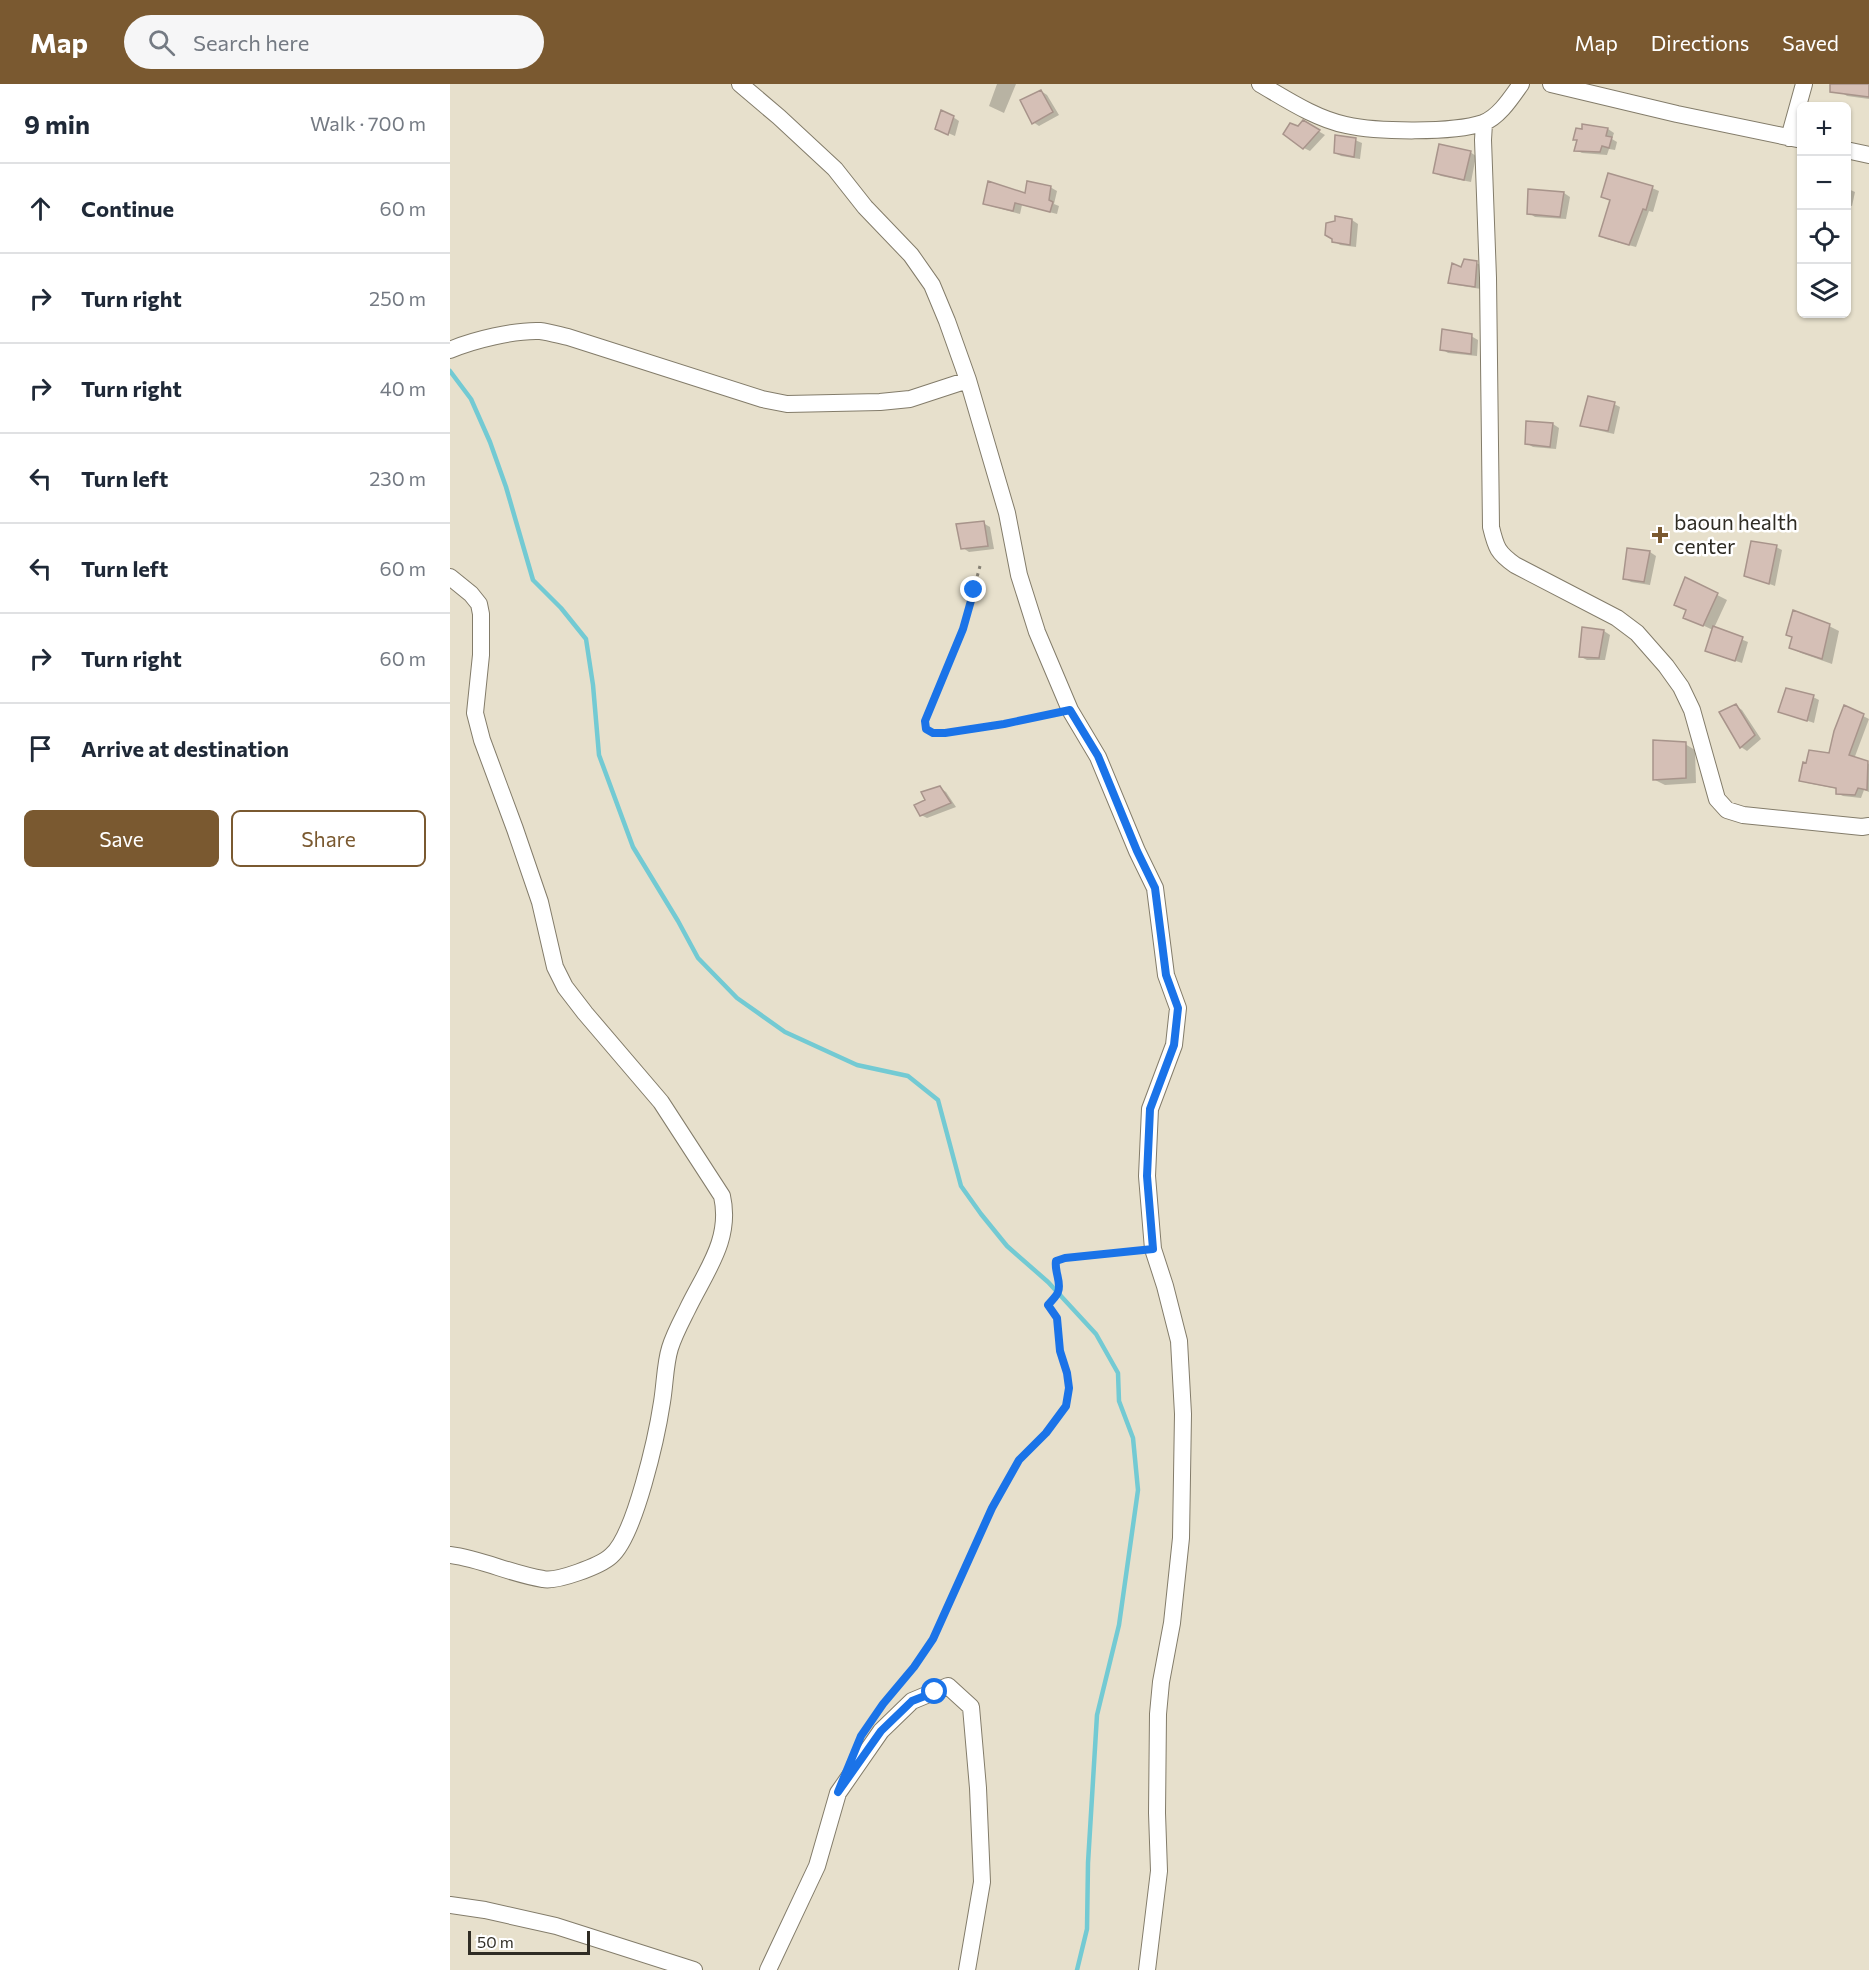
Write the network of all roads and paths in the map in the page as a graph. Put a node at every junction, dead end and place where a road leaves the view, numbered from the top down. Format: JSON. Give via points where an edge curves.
{"nodes":[{"id":1,"x":740,"y":84,"type":"edge"},
{"id":2,"x":1260,"y":84,"type":"edge"},
{"id":3,"x":1521,"y":84,"type":"edge"},
{"id":4,"x":1551,"y":84,"type":"edge"},
{"id":5,"x":1804,"y":84,"type":"edge"},
{"id":6,"x":1484,"y":123,"type":"junction"},
{"id":7,"x":1795,"y":139,"type":"edge"},
{"id":8,"x":1851,"y":151,"type":"edge"},
{"id":9,"x":1869,"y":155,"type":"edge"},
{"id":10,"x":450,"y":350,"type":"edge"},
{"id":11,"x":968,"y":380,"type":"junction"},
{"id":12,"x":980,"y":566,"type":"dead end"},
{"id":13,"x":450,"y":577,"type":"edge"},
{"id":14,"x":1070,"y":710,"type":"junction"},
{"id":15,"x":1869,"y":826,"type":"edge"},
{"id":16,"x":1153,"y":1249,"type":"junction"},
{"id":17,"x":450,"y":1555,"type":"edge"},
{"id":18,"x":877,"y":1712,"type":"dead end"},
{"id":19,"x":450,"y":1905,"type":"edge"},
{"id":20,"x":694,"y":1970,"type":"edge"},
{"id":21,"x":768,"y":1970,"type":"edge"},
{"id":22,"x":967,"y":1970,"type":"edge"},
{"id":23,"x":1147,"y":1970,"type":"edge"}],
"edges":[{"from":1,"to":11,"type":"street","via":[[835,169],[911,255],[932,285]]},
{"from":2,"to":6,"type":"street","via":[[1316,115],[1346,125],[1392,130]]},
{"from":3,"to":6,"type":"street","via":[[1501,110]]},
{"from":4,"to":7,"type":"street"},
{"from":5,"to":7,"type":"street"},
{"from":6,"to":15,"type":"street","via":[[1491,527],[1500,554],[1617,618],[1637,633],[1681,687],[1692,710],[1716,799],[1727,810],[1743,815]]},
{"from":8,"to":9,"type":"street"},
{"from":10,"to":11,"type":"street","via":[[466,343],[540,331],[787,404],[910,399]]},
{"from":11,"to":14,"type":"street","via":[[1007,513],[1019,575],[1037,632]]},
{"from":12,"to":14,"type":"path","via":[[963,629],[925,721],[926,729],[945,733]]},
{"from":13,"to":17,"type":"street","via":[[479,604],[481,655],[475,713],[540,902],[555,967],[585,1013],[661,1102],[722,1196],[725,1211],[718,1251],[670,1348],[647,1466],[626,1535],[612,1556],[586,1570],[545,1580]]},
{"from":14,"to":16,"type":"street","via":[[1098,756],[1155,888],[1166,975],[1178,1008],[1174,1045],[1150,1109],[1147,1176]]},
{"from":16,"to":18,"type":"path","via":[[1056,1261],[1058,1293],[1048,1305],[1057,1318],[1067,1373],[1066,1406],[1019,1460],[992,1508],[933,1639]]},
{"from":16,"to":23,"type":"street","via":[[1179,1341],[1183,1424],[1181,1538],[1158,1714],[1159,1871]]},
{"from":19,"to":20,"type":"street","via":[[556,1926]]},
{"from":21,"to":22,"type":"street","via":[[818,1866],[838,1792],[881,1731],[912,1701],[948,1686],[971,1707],[978,1788],[982,1882]]}]}
